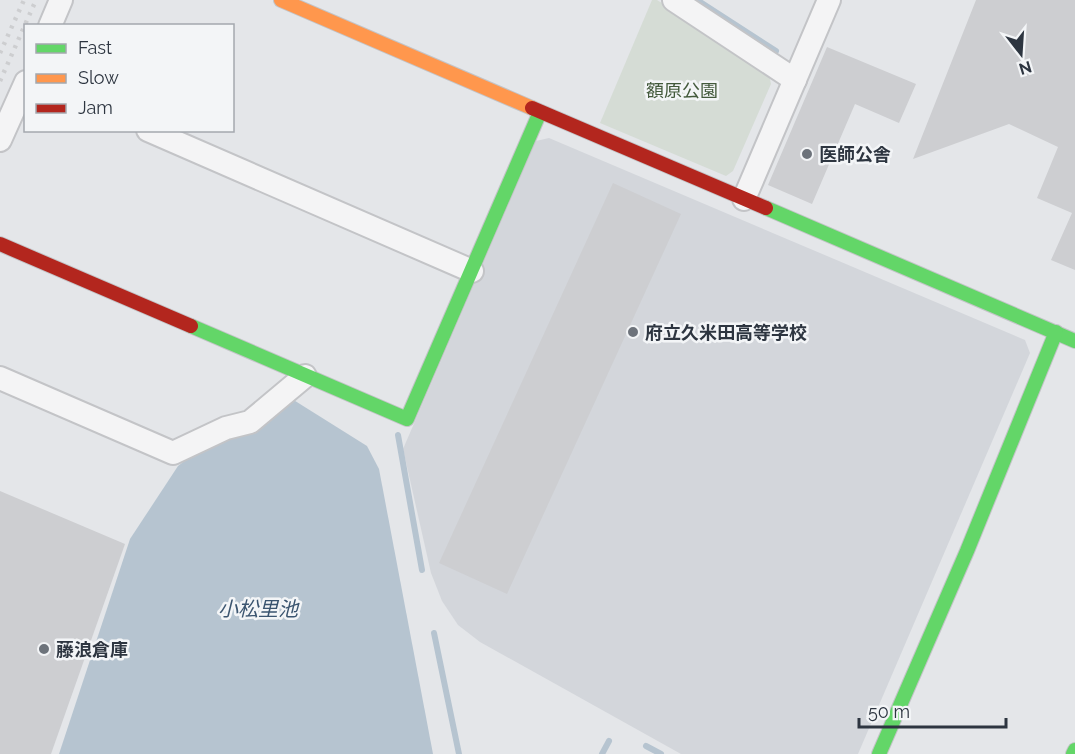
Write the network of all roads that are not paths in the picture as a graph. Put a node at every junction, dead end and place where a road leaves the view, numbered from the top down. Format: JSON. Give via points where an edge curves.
{"nodes":[{"id":1,"x":61,"y":0,"type":"edge"},
{"id":2,"x":674,"y":0,"type":"edge"},
{"id":3,"x":829,"y":0,"type":"edge"},
{"id":4,"x":293,"y":2,"type":"edge"},
{"id":5,"x":51,"y":24,"type":"edge"},
{"id":6,"x":795,"y":80,"type":"junction"},
{"id":7,"x":24,"y":86,"type":"edge"},
{"id":8,"x":540,"y":112,"type":"junction"},
{"id":9,"x":153,"y":132,"type":"edge"},
{"id":10,"x":0,"y":140,"type":"edge"},
{"id":11,"x":744,"y":199,"type":"junction"},
{"id":12,"x":0,"y":244,"type":"edge"},
{"id":13,"x":472,"y":271,"type":"junction"},
{"id":14,"x":1056,"y":332,"type":"junction"},
{"id":15,"x":1075,"y":341,"type":"edge"},
{"id":16,"x":305,"y":376,"type":"junction"},
{"id":17,"x":0,"y":378,"type":"edge"},
{"id":18,"x":879,"y":754,"type":"edge"}],
"edges":[{"from":1,"to":5,"type":"street"},
{"from":2,"to":6,"type":"street"},
{"from":3,"to":6,"type":"street"},
{"from":4,"to":8,"type":"street"},
{"from":6,"to":11,"type":"street"},
{"from":7,"to":10,"type":"street"},
{"from":8,"to":11,"type":"street"},
{"from":8,"to":13,"type":"street"},
{"from":9,"to":13,"type":"street"},
{"from":11,"to":14,"type":"street"},
{"from":12,"to":16,"type":"street"},
{"from":13,"to":16,"type":"street","via":[[407,419]]},
{"from":14,"to":15,"type":"street"},
{"from":14,"to":18,"type":"street"},
{"from":16,"to":17,"type":"street","via":[[250,422],[226,428],[173,453]]}]}
